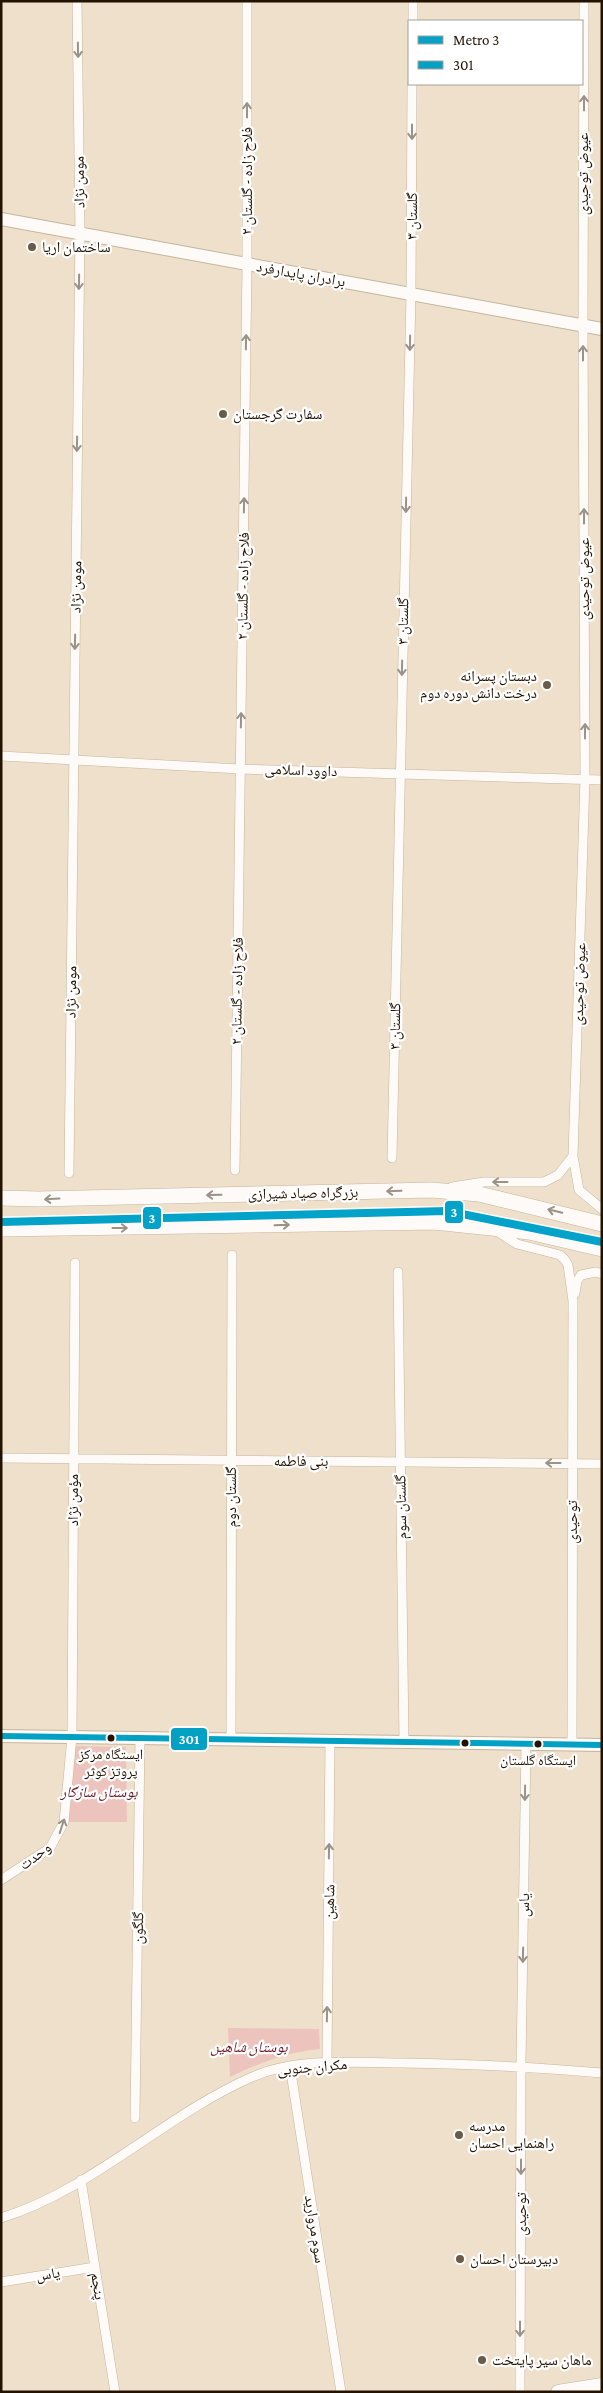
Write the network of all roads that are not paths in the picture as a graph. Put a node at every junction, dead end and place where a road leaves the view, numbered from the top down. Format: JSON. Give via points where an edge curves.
{"nodes":[{"id":1,"x":78,"y":1,"type":"edge"},
{"id":2,"x":247,"y":1,"type":"edge"},
{"id":3,"x":413,"y":1,"type":"edge"},
{"id":4,"x":584,"y":1,"type":"edge"},
{"id":5,"x":413,"y":20,"type":"edge"},
{"id":6,"x":412,"y":85,"type":"edge"},
{"id":7,"x":1,"y":219,"type":"edge"},
{"id":8,"x":80,"y":233,"type":"junction"},
{"id":9,"x":247,"y":264,"type":"junction"},
{"id":10,"x":411,"y":294,"type":"junction"},
{"id":11,"x":583,"y":326,"type":"junction"},
{"id":12,"x":602,"y":329,"type":"edge"},
{"id":13,"x":1,"y":756,"type":"edge"},
{"id":14,"x":74,"y":760,"type":"junction"},
{"id":15,"x":240,"y":768,"type":"junction"},
{"id":16,"x":399,"y":774,"type":"junction"},
{"id":17,"x":585,"y":779,"type":"junction"},
{"id":18,"x":602,"y":780,"type":"edge"},
{"id":19,"x":573,"y":1156,"type":"junction"},
{"id":20,"x":392,"y":1158,"type":"dead end"},
{"id":21,"x":235,"y":1170,"type":"dead end"},
{"id":22,"x":69,"y":1173,"type":"dead end"},
{"id":23,"x":431,"y":1190,"type":"junction"},
{"id":24,"x":1,"y":1198,"type":"edge"},
{"id":25,"x":602,"y":1210,"type":"edge"},
{"id":26,"x":602,"y":1224,"type":"edge"},
{"id":27,"x":1,"y":1229,"type":"edge"},
{"id":28,"x":494,"y":1229,"type":"junction"},
{"id":29,"x":602,"y":1249,"type":"edge"},
{"id":30,"x":232,"y":1255,"type":"dead end"},
{"id":31,"x":75,"y":1263,"type":"dead end"},
{"id":32,"x":398,"y":1272,"type":"dead end"},
{"id":33,"x":602,"y":1274,"type":"edge"},
{"id":34,"x":573,"y":1300,"type":"junction"},
{"id":35,"x":1,"y":1458,"type":"edge"},
{"id":36,"x":74,"y":1459,"type":"junction"},
{"id":37,"x":231,"y":1460,"type":"junction"},
{"id":38,"x":400,"y":1462,"type":"junction"},
{"id":39,"x":572,"y":1464,"type":"junction"},
{"id":40,"x":602,"y":1464,"type":"edge"},
{"id":41,"x":1,"y":1736,"type":"edge"},
{"id":42,"x":72,"y":1737,"type":"junction"},
{"id":43,"x":140,"y":1738,"type":"junction"},
{"id":44,"x":231,"y":1740,"type":"junction"},
{"id":45,"x":330,"y":1741,"type":"junction"},
{"id":46,"x":404,"y":1742,"type":"junction"},
{"id":47,"x":526,"y":1744,"type":"junction"},
{"id":48,"x":572,"y":1744,"type":"junction"},
{"id":49,"x":602,"y":1745,"type":"edge"},
{"id":50,"x":1,"y":1880,"type":"edge"},
{"id":51,"x":327,"y":2062,"type":"junction"},
{"id":52,"x":521,"y":2065,"type":"junction"},
{"id":53,"x":290,"y":2066,"type":"junction"},
{"id":54,"x":602,"y":2072,"type":"edge"},
{"id":55,"x":135,"y":2118,"type":"dead end"},
{"id":56,"x":81,"y":2180,"type":"junction"},
{"id":57,"x":1,"y":2218,"type":"edge"},
{"id":58,"x":95,"y":2266,"type":"junction"},
{"id":59,"x":1,"y":2282,"type":"edge"},
{"id":60,"x":602,"y":2385,"type":"edge"},
{"id":61,"x":115,"y":2392,"type":"edge"},
{"id":62,"x":341,"y":2392,"type":"edge"},
{"id":63,"x":520,"y":2392,"type":"edge"},
{"id":64,"x":558,"y":2392,"type":"edge"}],
"edges":[{"from":1,"to":8,"type":"street","name":"مومن نژاد","one_way":true},
{"from":9,"to":2,"type":"street","name":"فلاح زاده - گلستان ۲","one_way":true},
{"from":3,"to":5,"type":"street"},
{"from":11,"to":4,"type":"street","name":"عیوض توحیدی","one_way":true},
{"from":6,"to":10,"type":"street","name":"گلستان ۳","one_way":true},
{"from":7,"to":8,"type":"main road","name":"برادران پایدارفرد"},
{"from":8,"to":9,"type":"main road","name":"برادران پایدارفرد"},
{"from":8,"to":14,"type":"street","name":"مومن نژاد","one_way":true},
{"from":9,"to":10,"type":"main road","name":"برادران پایدارفرد"},
{"from":15,"to":9,"type":"street","name":"فلاح زاده - گلستان ۲","one_way":true},
{"from":10,"to":11,"type":"main road","name":"برادران پایدارفرد"},
{"from":10,"to":16,"type":"street","name":"گلستان ۳","one_way":true},
{"from":11,"to":12,"type":"main road","name":"برادران پایدارفرد"},
{"from":17,"to":11,"type":"street","name":"عیوض توحیدی","one_way":true},
{"from":13,"to":14,"type":"street","name":"داوود اسلامی"},
{"from":14,"to":15,"type":"street","name":"داوود اسلامی"},
{"from":14,"to":22,"type":"street","name":"مومن نژاد"},
{"from":15,"to":16,"type":"street","name":"داوود اسلامی"},
{"from":15,"to":21,"type":"street","name":"فلاح زاده - گلستان ۲"},
{"from":16,"to":17,"type":"street","name":"داوود اسلامی"},
{"from":16,"to":20,"type":"street","name":"گلستان ۳"},
{"from":17,"to":18,"type":"street","name":"داوود اسلامی"},
{"from":17,"to":19,"type":"street","name":"عیوض توحیدی"},
{"from":19,"to":23,"type":"street","one_way":true,"via":[[558,1175],[544,1182],[484,1182]]},
{"from":19,"to":25,"type":"street","name":"عیوض توحیدی","via":[[579,1190]]},
{"from":23,"to":24,"type":"highway","name":"بزرگراه صیاد شیرازی","one_way":true},
{"from":26,"to":23,"type":"highway","name":"بزرگراه صیاد شیرازی","one_way":true,"via":[[479,1194]]},
{"from":27,"to":28,"type":"highway","name":"بزرگراه صیاد شیرازی","one_way":true,"via":[[434,1222]]},
{"from":28,"to":29,"type":"highway","name":"بزرگراه صیاد شیرازی","via":[[528,1232]]},
{"from":28,"to":34,"type":"street","via":[[517,1244],[560,1255],[568,1265]]},
{"from":30,"to":37,"type":"street","name":"گلستان دوم"},
{"from":31,"to":36,"type":"street","name":"مؤمن نژاد"},
{"from":32,"to":38,"type":"street","name":"گلستان سوم"},
{"from":33,"to":34,"type":"street","via":[[581,1275]]},
{"from":34,"to":39,"type":"street","name":"توحیدی"},
{"from":35,"to":36,"type":"street","name":"بنی فاطمه"},
{"from":36,"to":37,"type":"street","name":"بنی فاطمه"},
{"from":36,"to":42,"type":"street","name":"مؤمن نژاد"},
{"from":37,"to":38,"type":"street","name":"بنی فاطمه"},
{"from":37,"to":44,"type":"street","name":"گلستان دوم"},
{"from":39,"to":38,"type":"street","name":"بنی فاطمه","one_way":true},
{"from":38,"to":46,"type":"street","name":"گلستان سوم"},
{"from":39,"to":40,"type":"street","name":"بنی فاطمه"},
{"from":39,"to":48,"type":"street","name":"توحیدی"},
{"from":41,"to":42,"type":"main road"},
{"from":42,"to":43,"type":"main road"},
{"from":50,"to":42,"type":"street","name":"وحدت","one_way":true,"via":[[36,1859],[59,1836],[64,1822]]},
{"from":43,"to":44,"type":"main road"},
{"from":43,"to":55,"type":"street","name":"گلگون"},
{"from":44,"to":45,"type":"main road"},
{"from":45,"to":46,"type":"main road"},
{"from":51,"to":45,"type":"street","name":"شاهین","one_way":true},
{"from":46,"to":47,"type":"main road"},
{"from":47,"to":48,"type":"main road"},
{"from":47,"to":52,"type":"street","name":"یاس","one_way":true},
{"from":48,"to":49,"type":"main road"},
{"from":51,"to":52,"type":"street","name":"مکران جنوبی"},
{"from":51,"to":53,"type":"street","name":"مکران جنوبی"},
{"from":52,"to":54,"type":"street","name":"مکران جنوبی"},
{"from":52,"to":63,"type":"street","name":"توحیدی","one_way":true},
{"from":53,"to":56,"type":"street","name":"مکران جنوبی","via":[[252,2077]]},
{"from":53,"to":62,"type":"street","name":"سوم مروارید"},
{"from":56,"to":57,"type":"street","name":"مکران جنوبی","via":[[39,2203]]},
{"from":56,"to":58,"type":"street","name":"پنجم"},
{"from":58,"to":59,"type":"street","name":"یاس"},
{"from":58,"to":61,"type":"street","name":"پنجم"},
{"from":60,"to":64,"type":"main road"}]}
